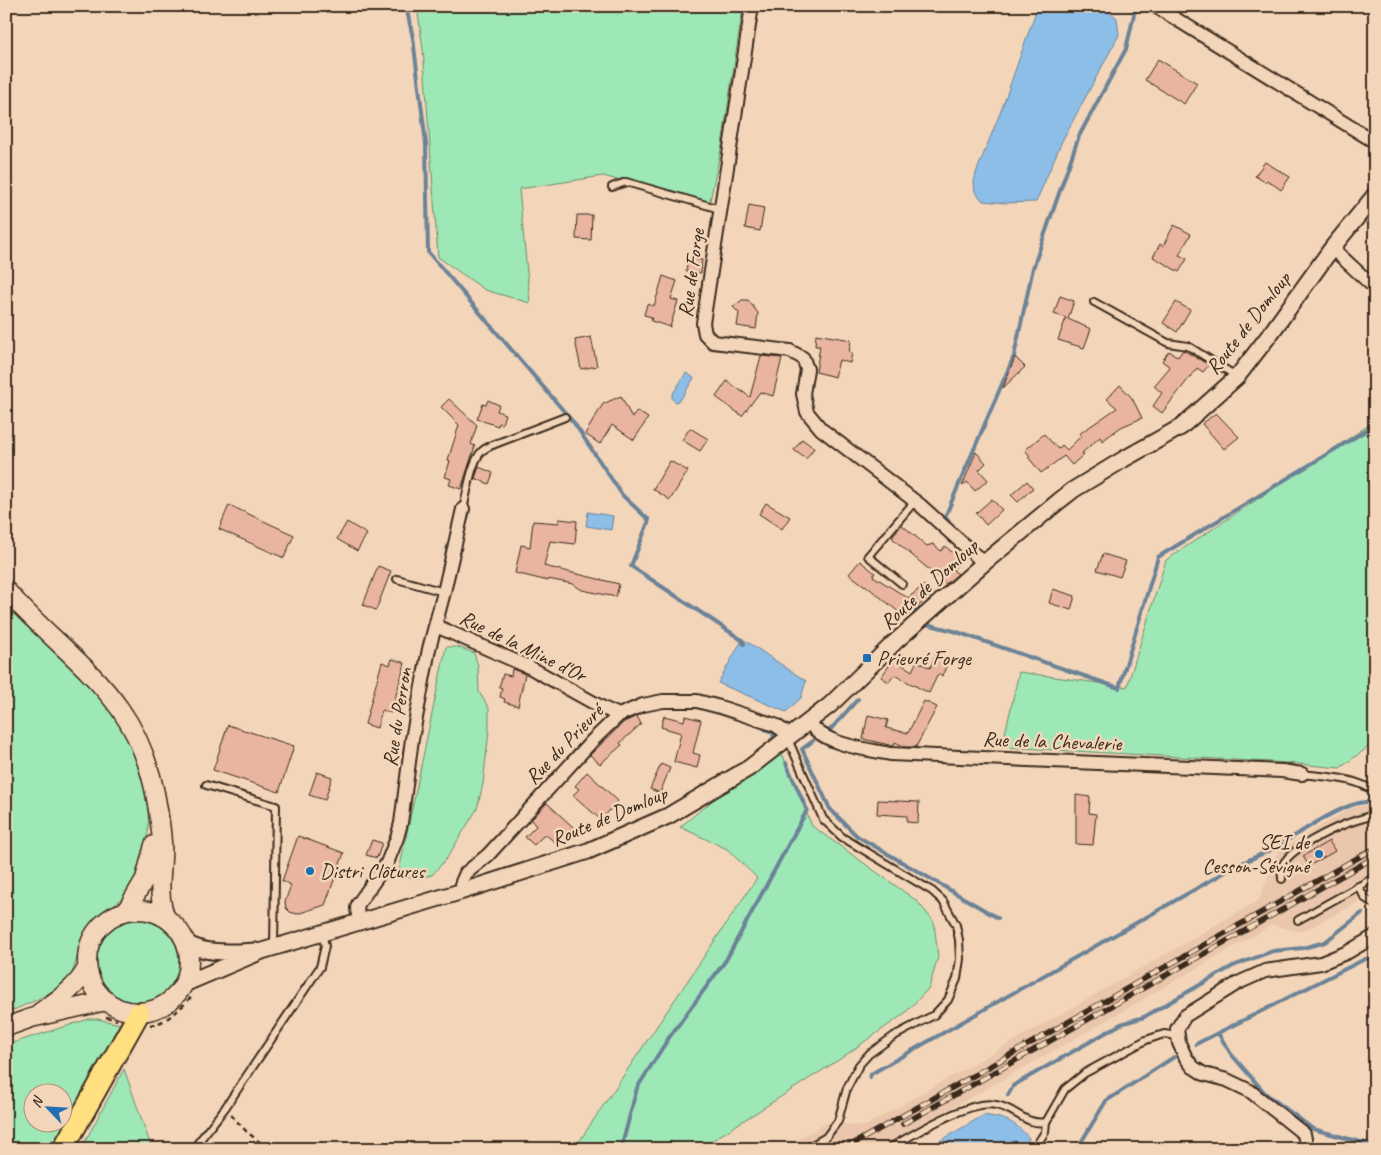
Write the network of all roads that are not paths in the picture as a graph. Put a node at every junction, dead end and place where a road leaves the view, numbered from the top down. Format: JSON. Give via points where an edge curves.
{"nodes":[{"id":1,"x":752,"y":6,"type":"edge"},
{"id":2,"x":1155,"y":6,"type":"edge"},
{"id":3,"x":1375,"y":142,"type":"edge"},
{"id":4,"x":612,"y":187,"type":"dead end"},
{"id":5,"x":1375,"y":195,"type":"edge"},
{"id":6,"x":720,"y":209,"type":"junction"},
{"id":7,"x":1332,"y":248,"type":"junction"},
{"id":8,"x":1375,"y":288,"type":"edge"},
{"id":9,"x":1094,"y":302,"type":"dead end"},
{"id":10,"x":1237,"y":377,"type":"junction"},
{"id":11,"x":564,"y":417,"type":"dead end"},
{"id":12,"x":914,"y":501,"type":"junction"},
{"id":13,"x":463,"y":509,"type":"joint"},
{"id":14,"x":984,"y":563,"type":"junction"},
{"id":15,"x":397,"y":579,"type":"dead end"},
{"id":16,"x":902,"y":584,"type":"dead end"},
{"id":17,"x":6,"y":590,"type":"edge"},
{"id":18,"x":444,"y":592,"type":"junction"},
{"id":19,"x":436,"y":626,"type":"junction"},
{"id":20,"x":619,"y":715,"type":"junction"},
{"id":21,"x":809,"y":722,"type":"junction"},
{"id":22,"x":788,"y":739,"type":"junction"},
{"id":23,"x":1302,"y":774,"type":"joint"},
{"id":24,"x":206,"y":785,"type":"dead end"},
{"id":25,"x":1375,"y":792,"type":"edge"},
{"id":26,"x":1375,"y":812,"type":"edge"},
{"id":27,"x":159,"y":817,"type":"junction"},
{"id":28,"x":1375,"y":877,"type":"edge"},
{"id":29,"x":1282,"y":879,"type":"dead end"},
{"id":30,"x":1358,"y":886,"type":"junction"},
{"id":31,"x":463,"y":891,"type":"junction"},
{"id":32,"x":1375,"y":905,"type":"edge"},
{"id":33,"x":126,"y":911,"type":"junction"},
{"id":34,"x":166,"y":918,"type":"junction"},
{"id":35,"x":1298,"y":920,"type":"dead end"},
{"id":36,"x":359,"y":922,"type":"junction"},
{"id":37,"x":322,"y":933,"type":"junction"},
{"id":38,"x":1375,"y":936,"type":"edge"},
{"id":39,"x":186,"y":943,"type":"junction"},
{"id":40,"x":268,"y":949,"type":"junction"},
{"id":41,"x":87,"y":968,"type":"junction"},
{"id":42,"x":189,"y":989,"type":"junction"},
{"id":43,"x":105,"y":1009,"type":"junction"},
{"id":44,"x":31,"y":1018,"type":"junction"},
{"id":45,"x":136,"y":1018,"type":"junction"},
{"id":46,"x":6,"y":1027,"type":"edge"},
{"id":47,"x":1178,"y":1036,"type":"junction"},
{"id":48,"x":1046,"y":1122,"type":"junction"},
{"id":49,"x":63,"y":1149,"type":"edge"},
{"id":50,"x":193,"y":1149,"type":"edge"},
{"id":51,"x":806,"y":1149,"type":"edge"},
{"id":52,"x":888,"y":1149,"type":"edge"},
{"id":53,"x":1034,"y":1149,"type":"edge"},
{"id":54,"x":1307,"y":1149,"type":"edge"}],
"edges":[{"from":1,"to":6,"type":"street","name":"Rue de Forge"},
{"from":2,"to":3,"type":"street"},
{"from":4,"to":6,"type":"lane","via":[[626,182]]},
{"from":5,"to":7,"type":"street","name":"Route de Domloup"},
{"from":6,"to":12,"type":"street","name":"Rue de Forge","via":[[703,323],[705,334],[713,342],[723,345],[790,351],[803,358],[806,412],[821,429]]},
{"from":7,"to":8,"type":"street"},
{"from":7,"to":10,"type":"street","name":"Route de Domloup"},
{"from":9,"to":10,"type":"lane","via":[[1168,343],[1188,346]]},
{"from":10,"to":14,"type":"street","name":"Route de Domloup","via":[[1181,427],[1073,490]]},
{"from":11,"to":13,"type":"lane","via":[[495,444],[480,454]]},
{"from":12,"to":14,"type":"street","name":"Rue de Forge"},
{"from":12,"to":16,"type":"lane","via":[[868,556]]},
{"from":13,"to":18,"type":"street","name":"Rue du Perron"},
{"from":14,"to":21,"type":"street","name":"Route de Domloup"},
{"from":15,"to":18,"type":"lane"},
{"from":17,"to":27,"type":"main road","via":[[120,709],[146,761]]},
{"from":18,"to":19,"type":"street","name":"Rue du Perron"},
{"from":19,"to":20,"type":"street","name":"Rue de la Mine d'Or","via":[[531,668]]},
{"from":19,"to":36,"type":"street","name":"Rue du Perron","via":[[412,738],[401,823],[392,853],[358,904]]},
{"from":20,"to":22,"type":"street","name":"Rue du Prieuré","via":[[642,705],[663,701],[696,701],[775,725],[784,731]]},
{"from":20,"to":31,"type":"street","name":"Rue du Prieuré","via":[[488,855],[466,872]]},
{"from":21,"to":22,"type":"street","name":"Route de Domloup"},
{"from":21,"to":23,"type":"street","name":"Rue de la Chevalerie","via":[[817,732],[835,741],[890,754]]},
{"from":22,"to":31,"type":"street","name":"Route de Domloup","via":[[714,790],[641,829],[568,859]]},
{"from":22,"to":51,"type":"lane","via":[[823,819],[842,837],[932,891],[943,901],[956,925],[960,959],[957,979],[948,1000],[934,1015],[894,1036],[859,1065],[847,1088],[838,1121],[826,1137]]},
{"from":23,"to":25,"type":"lane","via":[[1361,784]]},
{"from":24,"to":40,"type":"lane","via":[[276,806]]},
{"from":26,"to":29,"type":"lane","via":[[1370,817],[1330,830],[1291,854],[1282,867]]},
{"from":27,"to":33,"type":"main road","via":[[149,867]]},
{"from":27,"to":34,"type":"main road","via":[[162,843],[160,897]]},
{"from":28,"to":30,"type":"lane"},
{"from":30,"to":32,"type":"lane","via":[[1365,898]]},
{"from":30,"to":35,"type":"lane"},
{"from":31,"to":36,"type":"street","name":"Route de Domloup"},
{"from":33,"to":34,"type":"main road","via":[[151,911]]},
{"from":33,"to":41,"type":"main road","via":[[98,929],[88,951]]},
{"from":34,"to":39,"type":"main road","via":[[178,928]]},
{"from":36,"to":37,"type":"street","name":"Route de Domloup"},
{"from":37,"to":40,"type":"street","name":"Route de Domloup"},
{"from":37,"to":50,"type":"lane","via":[[325,946],[320,967],[225,1108]]},
{"from":38,"to":47,"type":"street","via":[[1321,963],[1265,972],[1238,983],[1185,1016],[1178,1028]]},
{"from":39,"to":40,"type":"street","name":"Route de Domloup","via":[[220,952]]},
{"from":39,"to":42,"type":"main road","via":[[190,959]]},
{"from":40,"to":42,"type":"street","name":"Route de Domloup"},
{"from":41,"to":43,"type":"main road"},
{"from":41,"to":44,"type":"main road","via":[[69,992]]},
{"from":42,"to":45,"type":"main road","via":[[162,1007]]},
{"from":43,"to":44,"type":"main road"},
{"from":43,"to":45,"type":"main road","via":[[118,1009]]},
{"from":44,"to":46,"type":"main road"},
{"from":45,"to":49,"type":"highway"},
{"from":47,"to":48,"type":"lane","via":[[1164,1034],[1146,1040],[1085,1073],[1065,1089]]},
{"from":47,"to":54,"type":"street","via":[[1186,1058],[1193,1066],[1204,1074],[1250,1091],[1304,1134]]},
{"from":48,"to":52,"type":"lane","via":[[1028,1121],[999,1105],[987,1103],[964,1109]]},
{"from":48,"to":53,"type":"lane","via":[[1045,1132]]}]}
